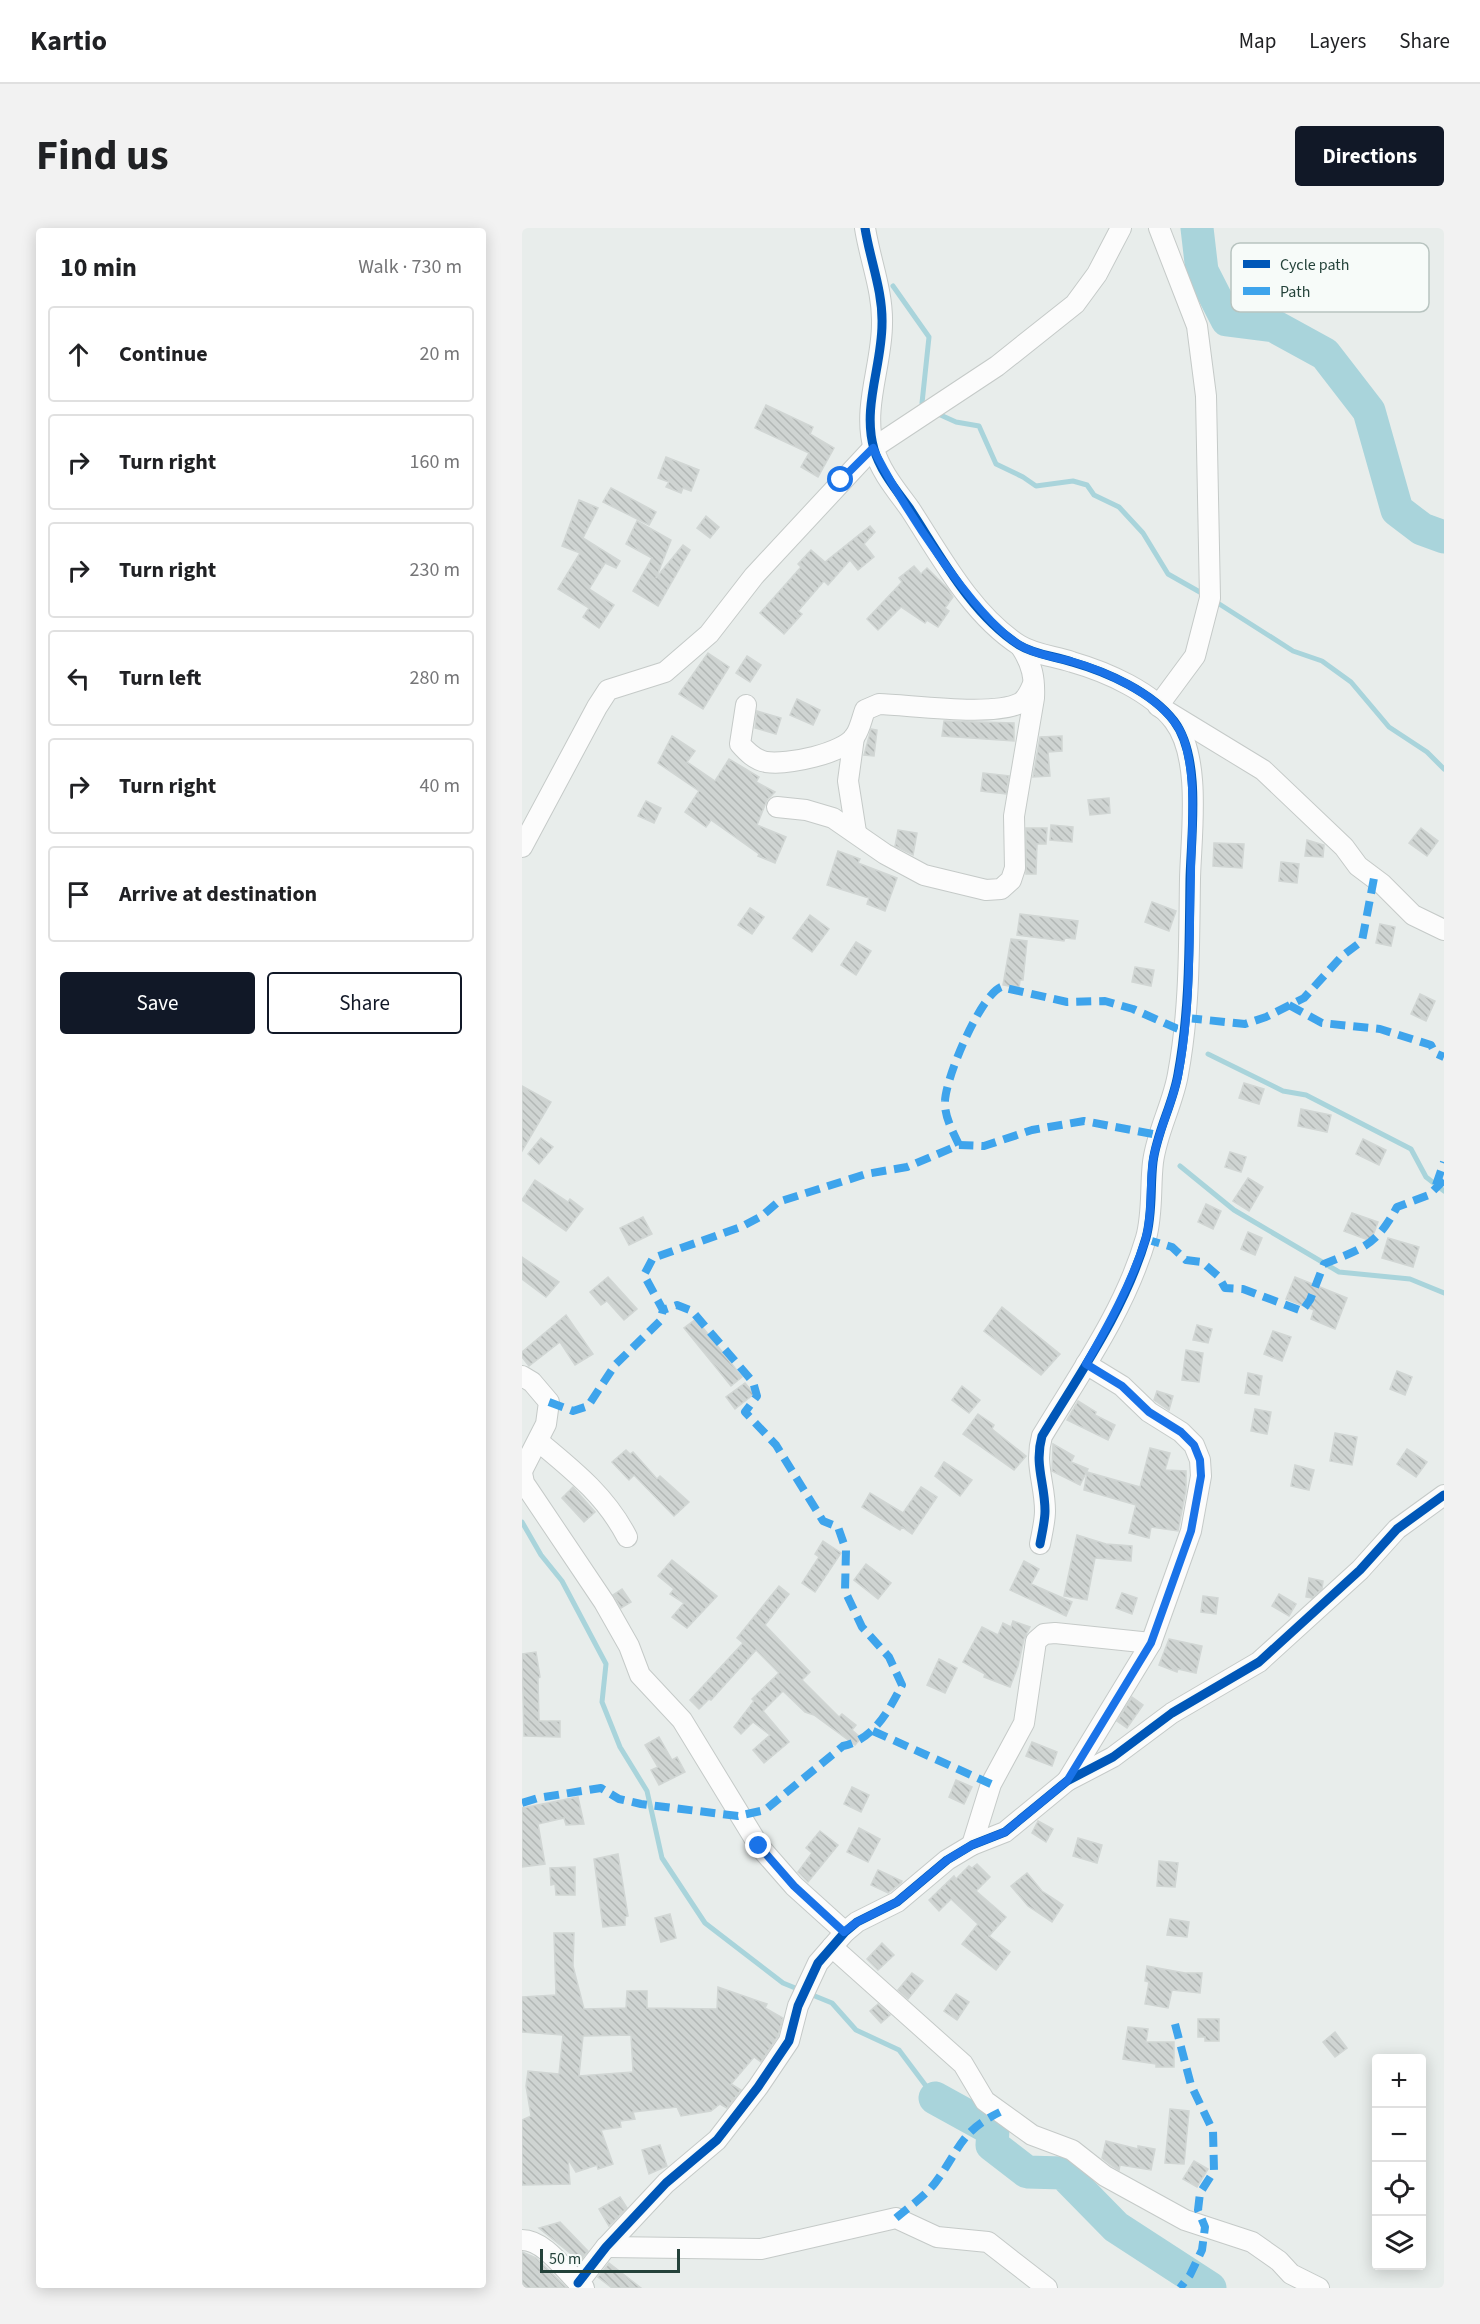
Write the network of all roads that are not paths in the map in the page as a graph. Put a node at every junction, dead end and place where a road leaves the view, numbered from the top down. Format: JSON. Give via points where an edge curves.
{"nodes":[{"id":1,"x":865,"y":228,"type":"edge"},
{"id":2,"x":1121,"y":228,"type":"edge"},
{"id":3,"x":1159,"y":228,"type":"edge"},
{"id":4,"x":873,"y":448,"type":"junction"},
{"id":5,"x":1021,"y":647,"type":"junction"},
{"id":6,"x":1035,"y":681,"type":"junction"},
{"id":7,"x":746,"y":705,"type":"dead end"},
{"id":8,"x":1158,"y":706,"type":"junction"},
{"id":9,"x":855,"y":737,"type":"junction"},
{"id":10,"x":777,"y":807,"type":"dead end"},
{"id":11,"x":856,"y":832,"type":"junction"},
{"id":12,"x":522,"y":848,"type":"edge"},
{"id":13,"x":1444,"y":930,"type":"edge"},
{"id":14,"x":1086,"y":1364,"type":"junction"},
{"id":15,"x":522,"y":1376,"type":"edge"},
{"id":16,"x":538,"y":1441,"type":"junction"},
{"id":17,"x":522,"y":1472,"type":"edge"},
{"id":18,"x":1444,"y":1495,"type":"edge"},
{"id":19,"x":627,"y":1537,"type":"dead end"},
{"id":20,"x":1040,"y":1544,"type":"dead end"},
{"id":21,"x":1151,"y":1643,"type":"junction"},
{"id":22,"x":1067,"y":1781,"type":"junction"},
{"id":23,"x":972,"y":1845,"type":"junction"},
{"id":24,"x":838,"y":1939,"type":"junction"},
{"id":25,"x":522,"y":2240,"type":"edge"},
{"id":26,"x":606,"y":2247,"type":"junction"},
{"id":27,"x":581,"y":2285,"type":"edge"},
{"id":28,"x":1047,"y":2288,"type":"edge"},
{"id":29,"x":1319,"y":2288,"type":"edge"}],
"edges":[{"from":1,"to":4,"type":"street","via":[[883,321],[871,406]]},
{"from":2,"to":4,"type":"street","via":[[1097,274],[1075,304],[997,366]]},
{"from":3,"to":8,"type":"street","via":[[1197,326],[1206,396],[1210,598],[1195,656]]},
{"from":4,"to":5,"type":"street","via":[[952,573],[985,614]]},
{"from":4,"to":12,"type":"street","via":[[754,576],[709,634],[665,672],[608,690]]},
{"from":5,"to":6,"type":"street"},
{"from":5,"to":8,"type":"street","via":[[1093,668]]},
{"from":6,"to":9,"type":"street","via":[[1019,703],[994,708],[879,704],[865,710]]},
{"from":6,"to":11,"type":"street","via":[[1014,816],[1015,868],[1011,880],[1001,889],[986,890],[924,875],[885,854]]},
{"from":7,"to":9,"type":"street","via":[[740,744],[765,762],[804,760]]},
{"from":8,"to":13,"type":"street","via":[[1263,770],[1413,915]]},
{"from":8,"to":14,"type":"street","via":[[1174,721],[1189,758],[1192,801],[1187,1018],[1178,1079],[1156,1144],[1151,1215],[1145,1239],[1123,1301]]},
{"from":9,"to":11,"type":"street","via":[[848,781]]},
{"from":10,"to":11,"type":"street","via":[[833,818]]},
{"from":14,"to":20,"type":"street","via":[[1042,1436],[1038,1451],[1045,1511]]},
{"from":14,"to":21,"type":"street","via":[[1122,1386],[1149,1412],[1181,1432],[1194,1445],[1200,1460],[1201,1476],[1191,1531]]},
{"from":15,"to":16,"type":"street","via":[[549,1402],[546,1424]]},
{"from":16,"to":17,"type":"street"},
{"from":16,"to":19,"type":"street","via":[[585,1480],[614,1513]]},
{"from":17,"to":24,"type":"street","via":[[524,1483],[604,1602],[640,1675],[682,1720],[759,1846]]},
{"from":18,"to":22,"type":"street","via":[[1397,1529],[1360,1570],[1259,1662],[1172,1713],[1113,1757]]},
{"from":21,"to":22,"type":"street"},
{"from":21,"to":23,"type":"street","via":[[1056,1633],[1044,1634],[1036,1641],[1024,1723],[991,1784]]},
{"from":22,"to":23,"type":"street","via":[[1005,1832]]},
{"from":23,"to":24,"type":"street","via":[[947,1860],[897,1902],[857,1922]]},
{"from":24,"to":26,"type":"street","via":[[818,1963],[808,1983],[789,2041],[717,2140],[666,2183]]},
{"from":24,"to":29,"type":"street","via":[[963,2064],[985,2101],[1032,2135],[1072,2150],[1105,2176],[1185,2220],[1252,2242],[1291,2274]]},
{"from":25,"to":27,"type":"street","via":[[542,2248]]},
{"from":26,"to":27,"type":"street"},
{"from":26,"to":28,"type":"street","via":[[761,2250],[896,2218],[937,2237],[988,2242]]}]}
